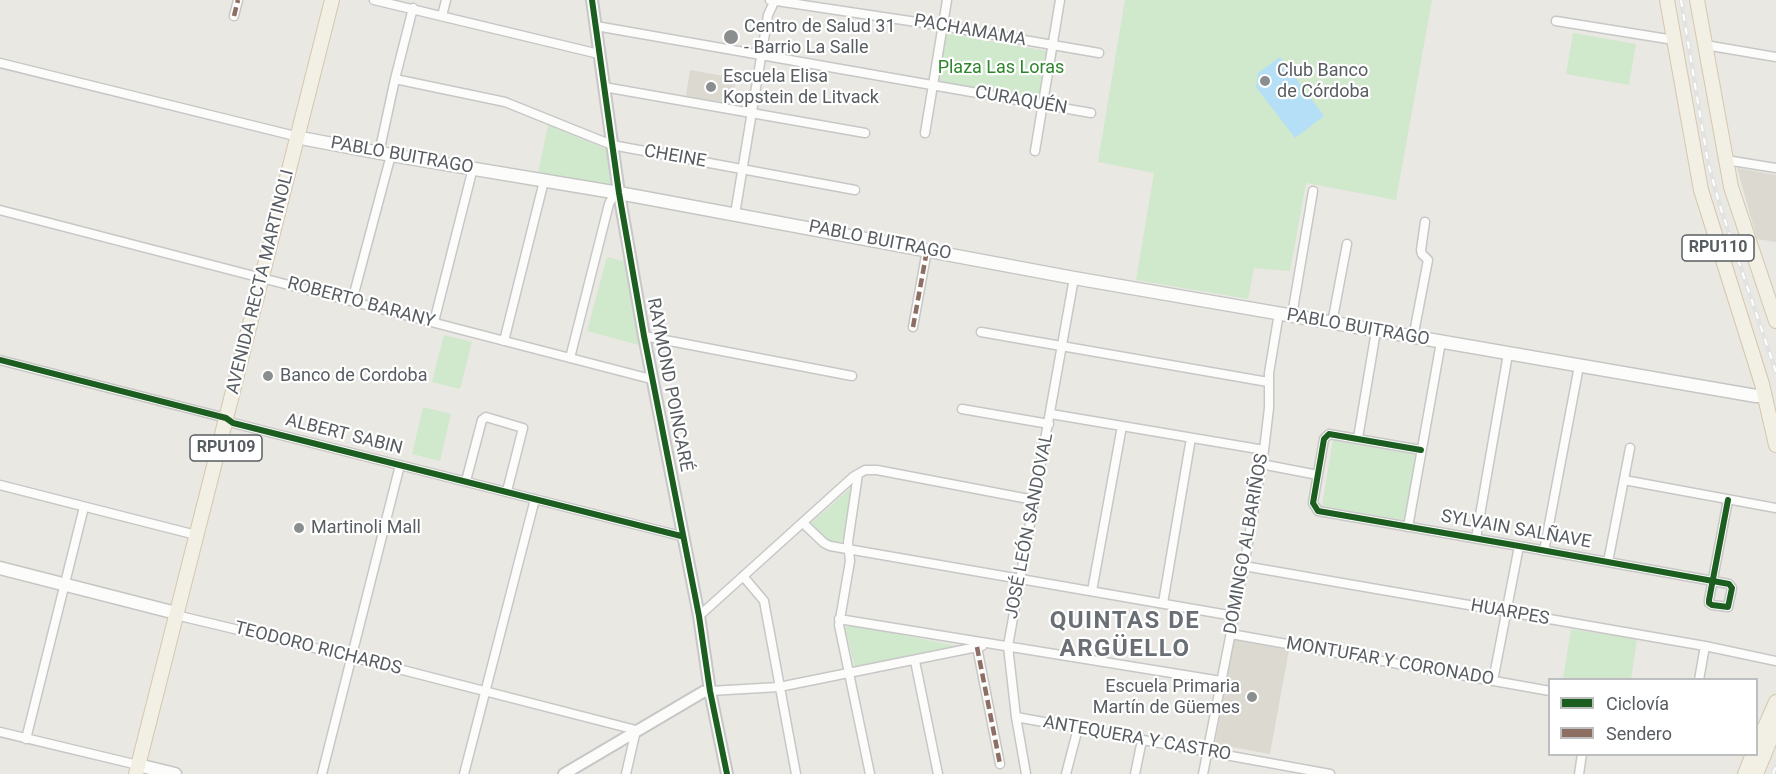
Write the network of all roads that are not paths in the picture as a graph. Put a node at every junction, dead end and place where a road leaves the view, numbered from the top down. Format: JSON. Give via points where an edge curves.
{"nodes":[{"id":1,"x":238,"y":0,"type":"edge"},
{"id":2,"x":332,"y":0,"type":"edge"},
{"id":3,"x":340,"y":0,"type":"edge"},
{"id":4,"x":374,"y":0,"type":"edge"},
{"id":5,"x":446,"y":0,"type":"edge"},
{"id":6,"x":592,"y":0,"type":"edge"},
{"id":7,"x":773,"y":0,"type":"edge"},
{"id":8,"x":947,"y":0,"type":"edge"},
{"id":9,"x":1060,"y":0,"type":"edge"},
{"id":10,"x":1667,"y":0,"type":"edge"},
{"id":11,"x":1697,"y":0,"type":"edge"},
{"id":12,"x":413,"y":8,"type":"junction"},
{"id":13,"x":234,"y":15,"type":"dead end"},
{"id":14,"x":442,"y":16,"type":"junction"},
{"id":15,"x":1556,"y":21,"type":"dead end"},
{"id":16,"x":596,"y":26,"type":"junction"},
{"id":17,"x":943,"y":26,"type":"junction"},
{"id":18,"x":1674,"y":40,"type":"junction"},
{"id":19,"x":1052,"y":45,"type":"junction"},
{"id":20,"x":1705,"y":45,"type":"junction"},
{"id":21,"x":1099,"y":53,"type":"dead end"},
{"id":22,"x":599,"y":54,"type":"junction"},
{"id":23,"x":761,"y":56,"type":"junction"},
{"id":24,"x":1776,"y":57,"type":"edge"},
{"id":25,"x":0,"y":63,"type":"edge"},
{"id":26,"x":395,"y":79,"type":"junction"},
{"id":27,"x":933,"y":86,"type":"junction"},
{"id":28,"x":604,"y":87,"type":"junction"},
{"id":29,"x":1043,"y":105,"type":"junction"},
{"id":30,"x":752,"y":113,"type":"junction"},
{"id":31,"x":1091,"y":113,"type":"dead end"},
{"id":32,"x":865,"y":133,"type":"dead end"},
{"id":33,"x":925,"y":133,"type":"dead end"},
{"id":34,"x":302,"y":138,"type":"junction"},
{"id":35,"x":612,"y":145,"type":"junction"},
{"id":36,"x":1035,"y":151,"type":"dead end"},
{"id":37,"x":385,"y":154,"type":"junction"},
{"id":38,"x":1726,"y":160,"type":"junction"},
{"id":39,"x":473,"y":168,"type":"junction"},
{"id":40,"x":1776,"y":168,"type":"edge"},
{"id":41,"x":743,"y":169,"type":"junction"},
{"id":42,"x":544,"y":181,"type":"junction"},
{"id":43,"x":855,"y":189,"type":"dead end"},
{"id":44,"x":1313,"y":191,"type":"dead end"},
{"id":45,"x":617,"y":192,"type":"junction"},
{"id":46,"x":0,"y":210,"type":"edge"},
{"id":47,"x":735,"y":214,"type":"junction"},
{"id":48,"x":1425,"y":222,"type":"dead end"},
{"id":49,"x":1347,"y":244,"type":"dead end"},
{"id":50,"x":927,"y":250,"type":"junction"},
{"id":51,"x":1074,"y":278,"type":"junction"},
{"id":52,"x":265,"y":279,"type":"junction"},
{"id":53,"x":1772,"y":298,"type":"edge"},
{"id":54,"x":352,"y":302,"type":"junction"},
{"id":55,"x":1286,"y":314,"type":"junction"},
{"id":56,"x":1776,"y":321,"type":"edge"},
{"id":57,"x":434,"y":322,"type":"junction"},
{"id":58,"x":1332,"y":323,"type":"junction"},
{"id":59,"x":913,"y":327,"type":"dead end"},
{"id":60,"x":1376,"y":331,"type":"junction"},
{"id":61,"x":981,"y":332,"type":"dead end"},
{"id":62,"x":644,"y":336,"type":"junction"},
{"id":63,"x":1413,"y":338,"type":"junction"},
{"id":64,"x":504,"y":341,"type":"junction"},
{"id":65,"x":1441,"y":342,"type":"junction"},
{"id":66,"x":1062,"y":346,"type":"junction"},
{"id":67,"x":1508,"y":354,"type":"junction"},
{"id":68,"x":570,"y":358,"type":"junction"},
{"id":69,"x":0,"y":360,"type":"edge"},
{"id":70,"x":1579,"y":366,"type":"junction"},
{"id":71,"x":852,"y":376,"type":"dead end"},
{"id":72,"x":651,"y":379,"type":"junction"},
{"id":73,"x":1268,"y":382,"type":"junction"},
{"id":74,"x":1769,"y":397,"type":"edge"},
{"id":75,"x":962,"y":409,"type":"dead end"},
{"id":76,"x":1051,"y":414,"type":"junction"},
{"id":77,"x":230,"y":421,"type":"junction"},
{"id":78,"x":1049,"y":424,"type":"junction"},
{"id":79,"x":1122,"y":426,"type":"junction"},
{"id":80,"x":1191,"y":438,"type":"junction"},
{"id":81,"x":1358,"y":438,"type":"junction"},
{"id":82,"x":1776,"y":445,"type":"edge"},
{"id":83,"x":1630,"y":448,"type":"dead end"},
{"id":84,"x":1263,"y":450,"type":"junction"},
{"id":85,"x":1421,"y":450,"type":"junction"},
{"id":86,"x":1261,"y":464,"type":"junction"},
{"id":87,"x":400,"y":465,"type":"junction"},
{"id":88,"x":858,"y":474,"type":"junction"},
{"id":89,"x":1318,"y":475,"type":"junction"},
{"id":90,"x":1624,"y":480,"type":"junction"},
{"id":91,"x":466,"y":481,"type":"junction"},
{"id":92,"x":0,"y":485,"type":"edge"},
{"id":93,"x":507,"y":491,"type":"junction"},
{"id":94,"x":535,"y":499,"type":"junction"},
{"id":95,"x":1034,"y":500,"type":"junction"},
{"id":96,"x":1728,"y":500,"type":"junction"},
{"id":97,"x":84,"y":507,"type":"junction"},
{"id":98,"x":1776,"y":508,"type":"edge"},
{"id":99,"x":803,"y":524,"type":"junction"},
{"id":100,"x":1408,"y":527,"type":"junction"},
{"id":101,"x":196,"y":535,"type":"junction"},
{"id":102,"x":681,"y":536,"type":"junction"},
{"id":103,"x":1476,"y":538,"type":"junction"},
{"id":104,"x":1519,"y":546,"type":"junction"},
{"id":105,"x":848,"y":550,"type":"junction"},
{"id":106,"x":1544,"y":550,"type":"junction"},
{"id":107,"x":1608,"y":562,"type":"junction"},
{"id":108,"x":1244,"y":566,"type":"junction"},
{"id":109,"x":0,"y":568,"type":"edge"},
{"id":110,"x":743,"y":576,"type":"junction"},
{"id":111,"x":1020,"y":579,"type":"junction"},
{"id":112,"x":1713,"y":581,"type":"junction"},
{"id":113,"x":65,"y":584,"type":"junction"},
{"id":114,"x":1092,"y":591,"type":"junction"},
{"id":115,"x":1163,"y":603,"type":"junction"},
{"id":116,"x":1506,"y":612,"type":"junction"},
{"id":117,"x":180,"y":615,"type":"junction"},
{"id":118,"x":699,"y":616,"type":"junction"},
{"id":119,"x":1234,"y":616,"type":"junction"},
{"id":120,"x":839,"y":619,"type":"junction"},
{"id":121,"x":1231,"y":634,"type":"junction"},
{"id":122,"x":988,"y":645,"type":"junction"},
{"id":123,"x":1008,"y":646,"type":"junction"},
{"id":124,"x":1705,"y":646,"type":"junction"},
{"id":125,"x":977,"y":647,"type":"junction"},
{"id":126,"x":352,"y":657,"type":"junction"},
{"id":127,"x":915,"y":661,"type":"junction"},
{"id":128,"x":1776,"y":662,"type":"edge"},
{"id":129,"x":849,"y":673,"type":"junction"},
{"id":130,"x":1699,"y":678,"type":"edge"},
{"id":131,"x":1221,"y":681,"type":"junction"},
{"id":132,"x":1493,"y":681,"type":"junction"},
{"id":133,"x":779,"y":687,"type":"junction"},
{"id":134,"x":485,"y":690,"type":"junction"},
{"id":135,"x":710,"y":691,"type":"junction"},
{"id":136,"x":1548,"y":691,"type":"edge"},
{"id":137,"x":1776,"y":702,"type":"edge"},
{"id":138,"x":1016,"y":717,"type":"junction"},
{"id":139,"x":1776,"y":726,"type":"edge"},
{"id":140,"x":1078,"y":728,"type":"junction"},
{"id":141,"x":636,"y":730,"type":"junction"},
{"id":142,"x":0,"y":732,"type":"edge"},
{"id":143,"x":26,"y":739,"type":"junction"},
{"id":144,"x":1142,"y":740,"type":"junction"},
{"id":145,"x":1758,"y":742,"type":"edge"},
{"id":146,"x":1209,"y":751,"type":"junction"},
{"id":147,"x":1582,"y":756,"type":"edge"},
{"id":148,"x":1752,"y":756,"type":"edge"},
{"id":149,"x":1000,"y":764,"type":"dead end"},
{"id":150,"x":141,"y":770,"type":"edge"},
{"id":151,"x":175,"y":774,"type":"edge"},
{"id":152,"x":322,"y":774,"type":"edge"},
{"id":153,"x":464,"y":774,"type":"edge"},
{"id":154,"x":564,"y":774,"type":"edge"},
{"id":155,"x":626,"y":774,"type":"edge"},
{"id":156,"x":727,"y":774,"type":"edge"},
{"id":157,"x":796,"y":774,"type":"edge"},
{"id":158,"x":870,"y":774,"type":"edge"},
{"id":159,"x":938,"y":774,"type":"edge"},
{"id":160,"x":1026,"y":774,"type":"edge"},
{"id":161,"x":1066,"y":774,"type":"edge"},
{"id":162,"x":1135,"y":774,"type":"edge"},
{"id":163,"x":1203,"y":774,"type":"edge"},
{"id":164,"x":1326,"y":774,"type":"edge"},
{"id":165,"x":1579,"y":774,"type":"edge"},
{"id":166,"x":1745,"y":774,"type":"edge"},
{"id":167,"x":1756,"y":774,"type":"edge"}],
"edges":[{"from":1,"to":13,"type":"street"},
{"from":2,"to":34,"type":"main road","name":"AVENIDA RECTA MARTINOLI","number":"RPU109"},
{"from":3,"to":34,"type":"main road","name":"AVENIDA RECTA MARTINOLI","number":"RPU109"},
{"from":4,"to":12,"type":"street"},
{"from":5,"to":14,"type":"street"},
{"from":6,"to":16,"type":"street","name":"RAYMOND POINCARÉ"},
{"from":7,"to":17,"type":"street","name":"PACHAMAMA"},
{"from":7,"to":23,"type":"street"},
{"from":8,"to":17,"type":"street"},
{"from":9,"to":19,"type":"street"},
{"from":10,"to":18,"type":"main road","number":"RPU110"},
{"from":11,"to":20,"type":"main road","number":"RPU110"},
{"from":12,"to":14,"type":"street"},
{"from":12,"to":26,"type":"street"},
{"from":14,"to":22,"type":"street"},
{"from":15,"to":18,"type":"street"},
{"from":16,"to":22,"type":"street","name":"RAYMOND POINCARÉ"},
{"from":16,"to":23,"type":"street","name":"CURAQUÉN"},
{"from":17,"to":19,"type":"street","name":"PACHAMAMA"},
{"from":17,"to":27,"type":"street"},
{"from":18,"to":74,"type":"main road","number":"RPU110","via":[[1701,190]]},
{"from":19,"to":21,"type":"street","name":"PACHAMAMA"},
{"from":19,"to":29,"type":"street"},
{"from":20,"to":24,"type":"street"},
{"from":20,"to":38,"type":"main road","number":"RPU110"},
{"from":22,"to":28,"type":"street","name":"RAYMOND POINCARÉ"},
{"from":23,"to":27,"type":"street","name":"CURAQUÉN"},
{"from":23,"to":30,"type":"street"},
{"from":25,"to":34,"type":"street","name":"PABLO BUITRAGO"},
{"from":26,"to":35,"type":"street","name":"CHEINE","via":[[504,102]]},
{"from":26,"to":37,"type":"street"},
{"from":27,"to":29,"type":"street","name":"CURAQUÉN"},
{"from":27,"to":33,"type":"street"},
{"from":28,"to":30,"type":"street"},
{"from":28,"to":35,"type":"street","name":"RAYMOND POINCARÉ"},
{"from":29,"to":31,"type":"street","name":"CURAQUÉN"},
{"from":29,"to":36,"type":"street"},
{"from":30,"to":32,"type":"street"},
{"from":30,"to":41,"type":"street"},
{"from":34,"to":37,"type":"main road","name":"PABLO BUITRAGO"},
{"from":34,"to":52,"type":"main road","name":"AVENIDA RECTA MARTINOLI","number":"RPU109"},
{"from":35,"to":41,"type":"street","name":"CHEINE"},
{"from":35,"to":45,"type":"street","name":"RAYMOND POINCARÉ"},
{"from":37,"to":39,"type":"main road","name":"PABLO BUITRAGO"},
{"from":37,"to":54,"type":"street"},
{"from":38,"to":40,"type":"street"},
{"from":38,"to":53,"type":"main road","number":"RPU110","via":[[1736,204]]},
{"from":39,"to":42,"type":"main road","name":"PABLO BUITRAGO"},
{"from":39,"to":57,"type":"street"},
{"from":41,"to":43,"type":"street","name":"CHEINE"},
{"from":41,"to":47,"type":"street"},
{"from":42,"to":45,"type":"main road","name":"PABLO BUITRAGO"},
{"from":42,"to":64,"type":"street"},
{"from":44,"to":55,"type":"street","name":"DOMINGO ALBARIÑOS"},
{"from":45,"to":47,"type":"main road","name":"PABLO BUITRAGO"},
{"from":45,"to":62,"type":"street","name":"RAYMOND POINCARÉ"},
{"from":45,"to":68,"type":"street","via":[[609,204]]},
{"from":46,"to":52,"type":"street","name":"ROBERTO BARANY"},
{"from":47,"to":50,"type":"main road","name":"PABLO BUITRAGO"},
{"from":48,"to":63,"type":"street","via":[[1420,250],[1428,260]]},
{"from":49,"to":58,"type":"street"},
{"from":50,"to":51,"type":"main road","name":"PABLO BUITRAGO"},
{"from":50,"to":59,"type":"street"},
{"from":51,"to":55,"type":"main road","name":"PABLO BUITRAGO"},
{"from":51,"to":66,"type":"street","name":"JOSÉ LEÓN SANDOVAL"},
{"from":52,"to":54,"type":"street","name":"ROBERTO BARANY"},
{"from":52,"to":77,"type":"main road","name":"AVENIDA RECTA MARTINOLI","number":"RPU109"},
{"from":53,"to":56,"type":"main road","number":"RPU110"},
{"from":54,"to":57,"type":"street","name":"ROBERTO BARANY"},
{"from":55,"to":58,"type":"main road","name":"PABLO BUITRAGO"},
{"from":55,"to":73,"type":"street","name":"DOMINGO ALBARIÑOS"},
{"from":57,"to":64,"type":"street","name":"ROBERTO BARANY"},
{"from":58,"to":60,"type":"main road","name":"PABLO BUITRAGO"},
{"from":60,"to":63,"type":"main road","name":"PABLO BUITRAGO"},
{"from":60,"to":81,"type":"street"},
{"from":61,"to":66,"type":"street"},
{"from":62,"to":71,"type":"street"},
{"from":62,"to":72,"type":"street","name":"RAYMOND POINCARÉ"},
{"from":63,"to":65,"type":"main road","name":"PABLO BUITRAGO"},
{"from":64,"to":68,"type":"street","name":"ROBERTO BARANY"},
{"from":65,"to":67,"type":"main road","name":"PABLO BUITRAGO"},
{"from":65,"to":85,"type":"street"},
{"from":66,"to":73,"type":"street"},
{"from":66,"to":76,"type":"street","name":"JOSÉ LEÓN SANDOVAL"},
{"from":67,"to":70,"type":"main road","name":"PABLO BUITRAGO"},
{"from":67,"to":103,"type":"street"},
{"from":68,"to":72,"type":"street","name":"ROBERTO BARANY"},
{"from":69,"to":77,"type":"street","name":"ALBERT SABIN"},
{"from":70,"to":74,"type":"main road","name":"PABLO BUITRAGO"},
{"from":70,"to":106,"type":"street"},
{"from":72,"to":102,"type":"street","name":"RAYMOND POINCARÉ"},
{"from":73,"to":84,"type":"street","name":"DOMINGO ALBARIÑOS"},
{"from":74,"to":82,"type":"main road"},
{"from":75,"to":78,"type":"street"},
{"from":76,"to":78,"type":"street","name":"JOSÉ LEÓN SANDOVAL"},
{"from":76,"to":79,"type":"street"},
{"from":77,"to":87,"type":"street","name":"ALBERT SABIN"},
{"from":77,"to":101,"type":"main road","name":"AVENIDA RECTA MARTINOLI","number":"RPU109"},
{"from":77,"to":117,"type":"main road","name":"AVENIDA RECTA MARTINOLI","number":"RPU109"},
{"from":78,"to":95,"type":"street","name":"JOSÉ LEÓN SANDOVAL"},
{"from":79,"to":80,"type":"street"},
{"from":79,"to":114,"type":"street"},
{"from":80,"to":84,"type":"street"},
{"from":80,"to":115,"type":"street"},
{"from":81,"to":85,"type":"street"},
{"from":81,"to":89,"type":"street","via":[[1329,434],[1324,439]]},
{"from":83,"to":90,"type":"street"},
{"from":84,"to":86,"type":"street","name":"DOMINGO ALBARIÑOS"},
{"from":85,"to":100,"type":"street"},
{"from":86,"to":89,"type":"street"},
{"from":86,"to":108,"type":"street","name":"DOMINGO ALBARIÑOS"},
{"from":87,"to":91,"type":"street","name":"ALBERT SABIN"},
{"from":87,"to":126,"type":"street"},
{"from":88,"to":95,"type":"street","via":[[877,470]]},
{"from":88,"to":99,"type":"street"},
{"from":88,"to":105,"type":"street"},
{"from":89,"to":100,"type":"street","name":"SYLVAIN SALÑAVE","via":[[1313,503],[1318,511]]},
{"from":90,"to":96,"type":"street"},
{"from":90,"to":107,"type":"street"},
{"from":91,"to":93,"type":"street","name":"ALBERT SABIN"},
{"from":91,"to":93,"type":"street","via":[[486,417],[523,429]]},
{"from":92,"to":97,"type":"street"},
{"from":93,"to":94,"type":"street","name":"ALBERT SABIN"},
{"from":94,"to":102,"type":"street","name":"ALBERT SABIN"},
{"from":94,"to":134,"type":"street"},
{"from":95,"to":111,"type":"street","name":"JOSÉ LEÓN SANDOVAL"},
{"from":96,"to":98,"type":"street"},
{"from":96,"to":112,"type":"street"},
{"from":97,"to":101,"type":"street"},
{"from":97,"to":113,"type":"street"},
{"from":99,"to":105,"type":"street","via":[[824,543]]},
{"from":99,"to":110,"type":"street"},
{"from":100,"to":103,"type":"street","name":"SYLVAIN SALÑAVE"},
{"from":101,"to":117,"type":"main road","name":"AVENIDA RECTA MARTINOLI","number":"RPU109"},
{"from":102,"to":118,"type":"street","name":"RAYMOND POINCARÉ"},
{"from":103,"to":104,"type":"street","name":"SYLVAIN SALÑAVE"},
{"from":104,"to":106,"type":"street","name":"SYLVAIN SALÑAVE"},
{"from":104,"to":116,"type":"street"},
{"from":105,"to":111,"type":"street"},
{"from":105,"to":120,"type":"street","via":[[850,561]]},
{"from":106,"to":107,"type":"street","name":"SYLVAIN SALÑAVE"},
{"from":107,"to":112,"type":"street","name":"SYLVAIN SALÑAVE"},
{"from":108,"to":116,"type":"street","name":"HUARPES"},
{"from":108,"to":119,"type":"street","name":"DOMINGO ALBARIÑOS"},
{"from":109,"to":113,"type":"main road","name":"TEODORO RICHARDS"},
{"from":110,"to":118,"type":"street"},
{"from":110,"to":133,"type":"street","via":[[764,601]]},
{"from":111,"to":114,"type":"street"},
{"from":111,"to":123,"type":"street","name":"JOSÉ LEÓN SANDOVAL"},
{"from":112,"to":112,"type":"street","via":[[1709,603],[1728,607],[1732,588]]},
{"from":113,"to":117,"type":"main road","name":"TEODORO RICHARDS"},
{"from":113,"to":143,"type":"street"},
{"from":114,"to":115,"type":"street"},
{"from":115,"to":119,"type":"street"},
{"from":116,"to":124,"type":"street","name":"HUARPES"},
{"from":116,"to":132,"type":"street"},
{"from":117,"to":126,"type":"street","name":"TEODORO RICHARDS"},
{"from":117,"to":150,"type":"main road","name":"AVENIDA RECTA MARTINOLI","number":"RPU109"},
{"from":118,"to":135,"type":"street","name":"RAYMOND POINCARÉ"},
{"from":119,"to":121,"type":"street","name":"DOMINGO ALBARIÑOS"},
{"from":120,"to":122,"type":"street"},
{"from":120,"to":129,"type":"street"},
{"from":121,"to":131,"type":"street","name":"DOMINGO ALBARIÑOS"},
{"from":121,"to":132,"type":"street","name":"MONTUFAR Y CORONADO"},
{"from":122,"to":123,"type":"street"},
{"from":122,"to":125,"type":"street"},
{"from":123,"to":131,"type":"street"},
{"from":123,"to":138,"type":"street","name":"JOSÉ LEÓN SANDOVAL"},
{"from":124,"to":128,"type":"street","name":"HUARPES"},
{"from":124,"to":130,"type":"street"},
{"from":125,"to":127,"type":"street"},
{"from":125,"to":149,"type":"street"},
{"from":126,"to":134,"type":"street","name":"TEODORO RICHARDS"},
{"from":126,"to":152,"type":"street"},
{"from":127,"to":129,"type":"street"},
{"from":127,"to":159,"type":"street"},
{"from":129,"to":133,"type":"street"},
{"from":129,"to":158,"type":"street"},
{"from":131,"to":146,"type":"street","name":"DOMINGO ALBARIÑOS"},
{"from":132,"to":136,"type":"street","name":"MONTUFAR Y CORONADO"},
{"from":133,"to":135,"type":"street"},
{"from":133,"to":157,"type":"street"},
{"from":134,"to":141,"type":"street","name":"TEODORO RICHARDS"},
{"from":134,"to":153,"type":"street"},
{"from":135,"to":141,"type":"street"},
{"from":135,"to":156,"type":"street","name":"RAYMOND POINCARÉ"},
{"from":137,"to":145,"type":"main road"},
{"from":138,"to":140,"type":"street","name":"ANTEQUERA Y CASTRO"},
{"from":138,"to":160,"type":"street","name":"JOSÉ LEÓN SANDOVAL"},
{"from":139,"to":167,"type":"main road"},
{"from":140,"to":144,"type":"street","name":"ANTEQUERA Y CASTRO"},
{"from":140,"to":161,"type":"street"},
{"from":141,"to":154,"type":"street"},
{"from":141,"to":155,"type":"street"},
{"from":142,"to":143,"type":"street"},
{"from":143,"to":150,"type":"street"},
{"from":144,"to":146,"type":"street","name":"ANTEQUERA Y CASTRO"},
{"from":144,"to":162,"type":"street"},
{"from":146,"to":163,"type":"street","name":"DOMINGO ALBARIÑOS"},
{"from":146,"to":164,"type":"street","name":"ANTEQUERA Y CASTRO"},
{"from":147,"to":165,"type":"street"},
{"from":148,"to":166,"type":"main road"},
{"from":150,"to":151,"type":"main road"}]}
